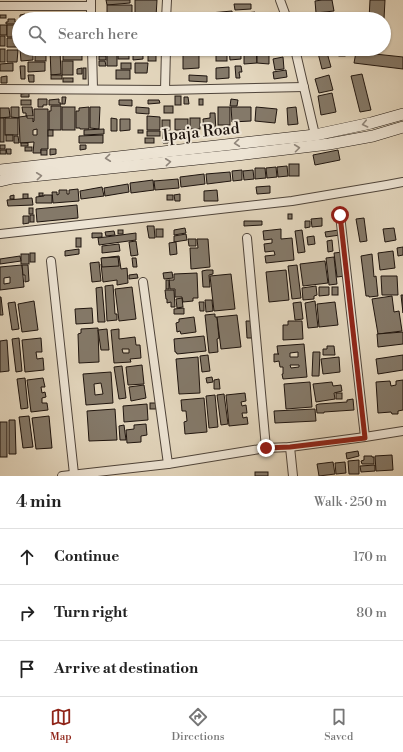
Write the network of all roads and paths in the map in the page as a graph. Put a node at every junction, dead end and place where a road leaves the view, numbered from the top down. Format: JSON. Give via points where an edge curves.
{"nodes":[{"id":1,"x":167,"y":0,"type":"edge"},
{"id":2,"x":280,"y":0,"type":"edge"},
{"id":3,"x":91,"y":3,"type":"edge"},
{"id":4,"x":0,"y":6,"type":"edge"},
{"id":5,"x":166,"y":12,"type":"edge"},
{"id":6,"x":284,"y":12,"type":"edge"},
{"id":7,"x":92,"y":56,"type":"edge"},
{"id":8,"x":166,"y":56,"type":"edge"},
{"id":9,"x":297,"y":56,"type":"edge"},
{"id":10,"x":304,"y":87,"type":"junction"},
{"id":11,"x":0,"y":89,"type":"edge"},
{"id":12,"x":93,"y":89,"type":"junction"},
{"id":13,"x":165,"y":90,"type":"junction"},
{"id":14,"x":403,"y":114,"type":"edge"},
{"id":15,"x":403,"y":127,"type":"edge"},
{"id":16,"x":314,"y":135,"type":"junction"},
{"id":17,"x":0,"y":170,"type":"edge"},
{"id":18,"x":0,"y":181,"type":"edge"},
{"id":19,"x":403,"y":182,"type":"edge"},
{"id":20,"x":340,"y":215,"type":"dead end"},
{"id":21,"x":0,"y":234,"type":"edge"},
{"id":22,"x":247,"y":238,"type":"dead end"},
{"id":23,"x":51,"y":261,"type":"dead end"},
{"id":24,"x":143,"y":282,"type":"dead end"},
{"id":25,"x":403,"y":431,"type":"edge"},
{"id":26,"x":365,"y":438,"type":"junction"},
{"id":27,"x":290,"y":447,"type":"junction"},
{"id":28,"x":266,"y":448,"type":"junction"},
{"id":29,"x":168,"y":464,"type":"junction"},
{"id":30,"x":74,"y":474,"type":"junction"},
{"id":31,"x":62,"y":476,"type":"edge"},
{"id":32,"x":293,"y":476,"type":"edge"}],
"edges":[{"from":1,"to":5,"type":"street"},
{"from":2,"to":6,"type":"street"},
{"from":3,"to":4,"type":"street"},
{"from":7,"to":12,"type":"street"},
{"from":8,"to":13,"type":"street"},
{"from":9,"to":10,"type":"street"},
{"from":10,"to":13,"type":"street"},
{"from":10,"to":16,"type":"street"},
{"from":11,"to":12,"type":"street"},
{"from":12,"to":13,"type":"street"},
{"from":14,"to":16,"type":"main road","name":"Ipaja Road","one_way":true},
{"from":18,"to":15,"type":"main road","name":"Ipaja Road","one_way":true,"via":[[328,144],[374,136]]},
{"from":16,"to":17,"type":"main road","name":"Ipaja Road","one_way":true},
{"from":19,"to":21,"type":"street","via":[[292,201]]},
{"from":20,"to":26,"type":"street"},
{"from":22,"to":28,"type":"street"},
{"from":23,"to":30,"type":"street"},
{"from":24,"to":29,"type":"street"},
{"from":25,"to":26,"type":"street"},
{"from":26,"to":27,"type":"street"},
{"from":27,"to":28,"type":"street"},
{"from":27,"to":32,"type":"street"},
{"from":28,"to":29,"type":"street"},
{"from":29,"to":30,"type":"street"},
{"from":30,"to":31,"type":"street"}]}
